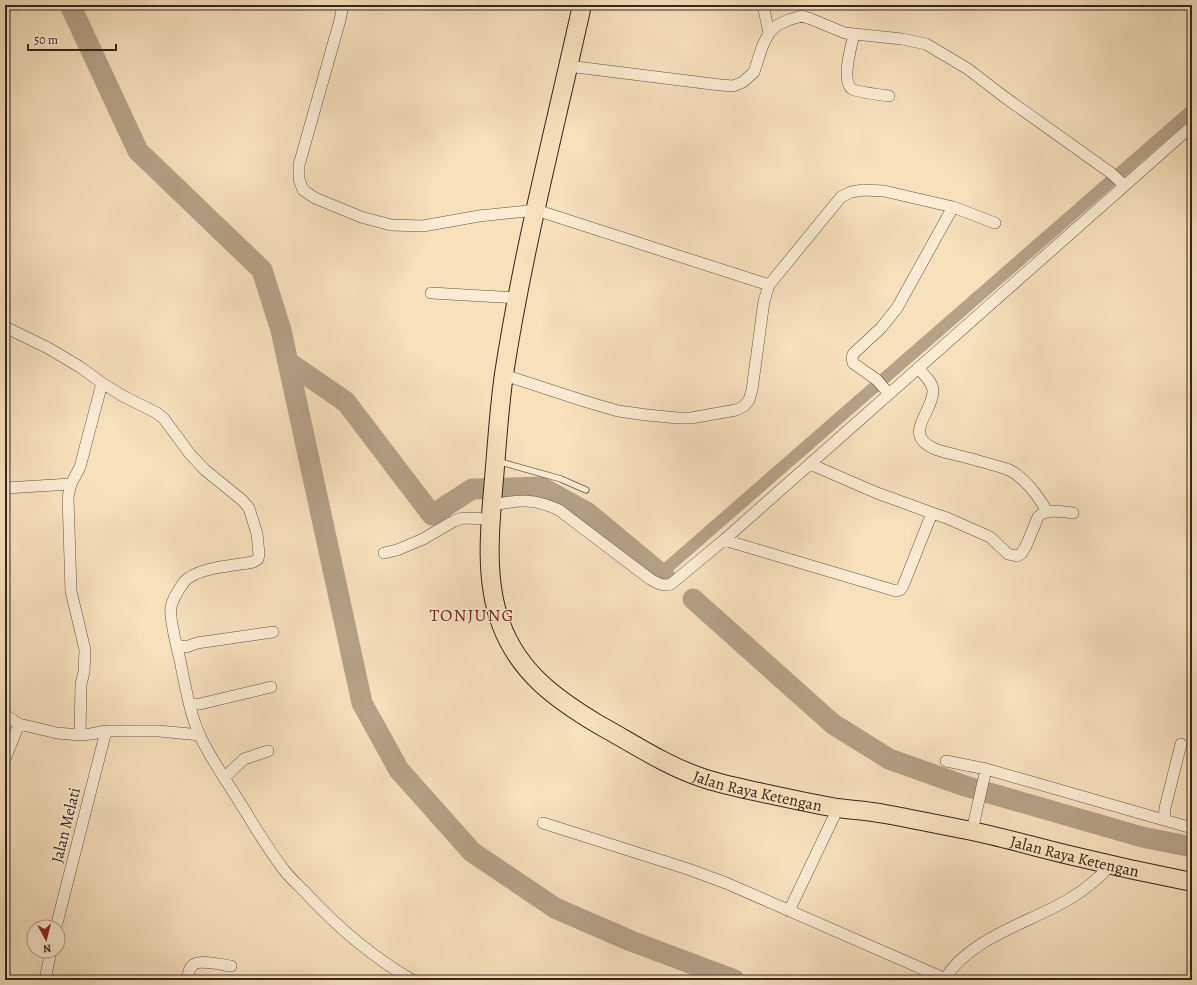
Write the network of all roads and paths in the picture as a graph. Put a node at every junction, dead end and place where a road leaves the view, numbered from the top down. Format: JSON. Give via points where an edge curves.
{"nodes":[{"id":1,"x":343,"y":5,"type":"edge"},
{"id":2,"x":582,"y":5,"type":"edge"},
{"id":3,"x":763,"y":5,"type":"edge"},
{"id":4,"x":769,"y":33,"type":"junction"},
{"id":5,"x":854,"y":34,"type":"junction"},
{"id":6,"x":568,"y":66,"type":"junction"},
{"id":7,"x":889,"y":96,"type":"dead end"},
{"id":8,"x":1192,"y":126,"type":"edge"},
{"id":9,"x":1123,"y":184,"type":"junction"},
{"id":10,"x":953,"y":207,"type":"junction"},
{"id":11,"x":536,"y":210,"type":"junction"},
{"id":12,"x":995,"y":223,"type":"dead end"},
{"id":13,"x":769,"y":285,"type":"junction"},
{"id":14,"x":431,"y":293,"type":"dead end"},
{"id":15,"x":518,"y":298,"type":"junction"},
{"id":16,"x":5,"y":327,"type":"edge"},
{"id":17,"x":918,"y":368,"type":"junction"},
{"id":18,"x":504,"y":376,"type":"junction"},
{"id":19,"x":102,"y":383,"type":"junction"},
{"id":20,"x":888,"y":392,"type":"junction"},
{"id":21,"x":810,"y":464,"type":"junction"},
{"id":22,"x":495,"y":467,"type":"junction"},
{"id":23,"x":71,"y":484,"type":"junction"},
{"id":24,"x":5,"y":488,"type":"edge"},
{"id":25,"x":586,"y":490,"type":"dead end"},
{"id":26,"x":492,"y":507,"type":"junction"},
{"id":27,"x":1047,"y":511,"type":"junction"},
{"id":28,"x":1073,"y":513,"type":"dead end"},
{"id":29,"x":932,"y":514,"type":"junction"},
{"id":30,"x":724,"y":540,"type":"junction"},
{"id":31,"x":384,"y":553,"type":"dead end"},
{"id":32,"x":273,"y":632,"type":"dead end"},
{"id":33,"x":181,"y":646,"type":"junction"},
{"id":34,"x":271,"y":687,"type":"dead end"},
{"id":35,"x":200,"y":703,"type":"junction"},
{"id":36,"x":5,"y":715,"type":"edge"},
{"id":37,"x":19,"y":724,"type":"junction"},
{"id":38,"x":106,"y":731,"type":"junction"},
{"id":39,"x":80,"y":735,"type":"junction"},
{"id":40,"x":200,"y":735,"type":"junction"},
{"id":41,"x":1180,"y":744,"type":"dead end"},
{"id":42,"x":268,"y":751,"type":"dead end"},
{"id":43,"x":5,"y":759,"type":"edge"},
{"id":44,"x":946,"y":761,"type":"dead end"},
{"id":45,"x":986,"y":769,"type":"junction"},
{"id":46,"x":229,"y":774,"type":"junction"},
{"id":47,"x":838,"y":808,"type":"junction"},
{"id":48,"x":1164,"y":820,"type":"junction"},
{"id":49,"x":543,"y":823,"type":"dead end"},
{"id":50,"x":1192,"y":828,"type":"edge"},
{"id":51,"x":972,"y":831,"type":"junction"},
{"id":52,"x":1111,"y":865,"type":"junction"},
{"id":53,"x":1192,"y":882,"type":"edge"},
{"id":54,"x":789,"y":911,"type":"junction"},
{"id":55,"x":58,"y":919,"type":"edge"},
{"id":56,"x":49,"y":959,"type":"edge"},
{"id":57,"x":231,"y":966,"type":"dead end"},
{"id":58,"x":45,"y":980,"type":"edge"},
{"id":59,"x":188,"y":980,"type":"edge"},
{"id":60,"x":412,"y":980,"type":"edge"},
{"id":61,"x":946,"y":980,"type":"edge"}],
"edges":[{"from":1,"to":11,"type":"street","via":[[299,165],[299,179],[304,190],[315,198],[361,217],[391,225],[423,226],[479,216]]},
{"from":2,"to":6,"type":"highway","name":"Jalan Raya Ketengan"},
{"from":3,"to":4,"type":"street"},
{"from":4,"to":5,"type":"street","via":[[776,26],[802,16],[833,29]]},
{"from":4,"to":6,"type":"street","via":[[754,72],[743,82],[733,86]]},
{"from":5,"to":7,"type":"street","via":[[847,83],[853,90]]},
{"from":5,"to":9,"type":"street","via":[[902,39],[932,47],[968,69]]},
{"from":6,"to":11,"type":"highway","name":"Jalan Raya Ketengan"},
{"from":8,"to":9,"type":"street"},
{"from":9,"to":17,"type":"street"},
{"from":10,"to":12,"type":"street"},
{"from":10,"to":13,"type":"street","via":[[884,191],[851,192],[841,197]]},
{"from":10,"to":20,"type":"street","via":[[897,308],[882,328],[853,354],[853,363],[877,380]]},
{"from":11,"to":13,"type":"street"},
{"from":11,"to":15,"type":"highway","name":"Jalan Raya Ketengan"},
{"from":13,"to":18,"type":"street","via":[[764,301],[752,390],[749,400],[736,410],[691,418],[646,415],[602,406]]},
{"from":14,"to":15,"type":"street"},
{"from":15,"to":18,"type":"highway","name":"Jalan Raya Ketengan"},
{"from":16,"to":19,"type":"street","via":[[48,348]]},
{"from":17,"to":20,"type":"street"},
{"from":17,"to":27,"type":"street","via":[[932,385],[933,391],[920,424],[919,434],[923,441],[935,449],[1007,468],[1016,473]]},
{"from":18,"to":22,"type":"highway","name":"Jalan Raya Ketengan"},
{"from":19,"to":23,"type":"street","via":[[80,467]]},
{"from":19,"to":33,"type":"street","via":[[158,413],[205,470],[249,508],[257,534],[259,554],[256,561],[197,573],[184,582],[171,608]]},
{"from":20,"to":21,"type":"street"},
{"from":21,"to":29,"type":"street"},
{"from":21,"to":30,"type":"street"},
{"from":22,"to":25,"type":"lane","via":[[561,479]]},
{"from":22,"to":26,"type":"highway","name":"Jalan Raya Ketengan"},
{"from":23,"to":24,"type":"street"},
{"from":23,"to":39,"type":"street","via":[[68,502],[71,591],[85,650]]},
{"from":26,"to":30,"type":"street","via":[[516,501],[545,503],[559,510],[650,579],[667,586]]},
{"from":26,"to":31,"type":"street","via":[[454,521],[423,540]]},
{"from":26,"to":47,"type":"highway","name":"Jalan Raya Ketengan","via":[[492,586],[500,622],[511,648],[541,684],[589,719],[688,772],[722,784]]},
{"from":27,"to":28,"type":"street"},
{"from":27,"to":29,"type":"street","via":[[1038,517],[1022,554],[1017,556],[1008,554],[990,537]]},
{"from":29,"to":30,"type":"street","via":[[903,586],[896,591]]},
{"from":32,"to":33,"type":"street"},
{"from":33,"to":35,"type":"street"},
{"from":34,"to":35,"type":"street"},
{"from":35,"to":40,"type":"street"},
{"from":36,"to":37,"type":"street"},
{"from":37,"to":39,"type":"street","via":[[57,733]]},
{"from":37,"to":43,"type":"street"},
{"from":38,"to":39,"type":"street"},
{"from":38,"to":40,"type":"street","via":[[159,731]]},
{"from":38,"to":55,"type":"street","name":"Jalan Melati"},
{"from":40,"to":46,"type":"street"},
{"from":41,"to":48,"type":"street"},
{"from":42,"to":46,"type":"street","via":[[244,759]]},
{"from":44,"to":45,"type":"street"},
{"from":45,"to":48,"type":"street"},
{"from":45,"to":51,"type":"street"},
{"from":46,"to":60,"type":"street","via":[[259,832],[284,870],[327,917],[362,947]]},
{"from":47,"to":51,"type":"highway","name":"Jalan Raya Ketengan"},
{"from":47,"to":54,"type":"street"},
{"from":48,"to":50,"type":"street"},
{"from":49,"to":54,"type":"street","via":[[688,869]]},
{"from":51,"to":52,"type":"highway","name":"Jalan Raya Ketengan"},
{"from":52,"to":53,"type":"highway","name":"Jalan Raya Ketengan"},
{"from":52,"to":61,"type":"street","via":[[1101,876],[1071,898],[972,950],[961,959]]},
{"from":54,"to":61,"type":"street"},
{"from":56,"to":58,"type":"street"},
{"from":57,"to":59,"type":"street","via":[[199,961],[189,971]]}]}
